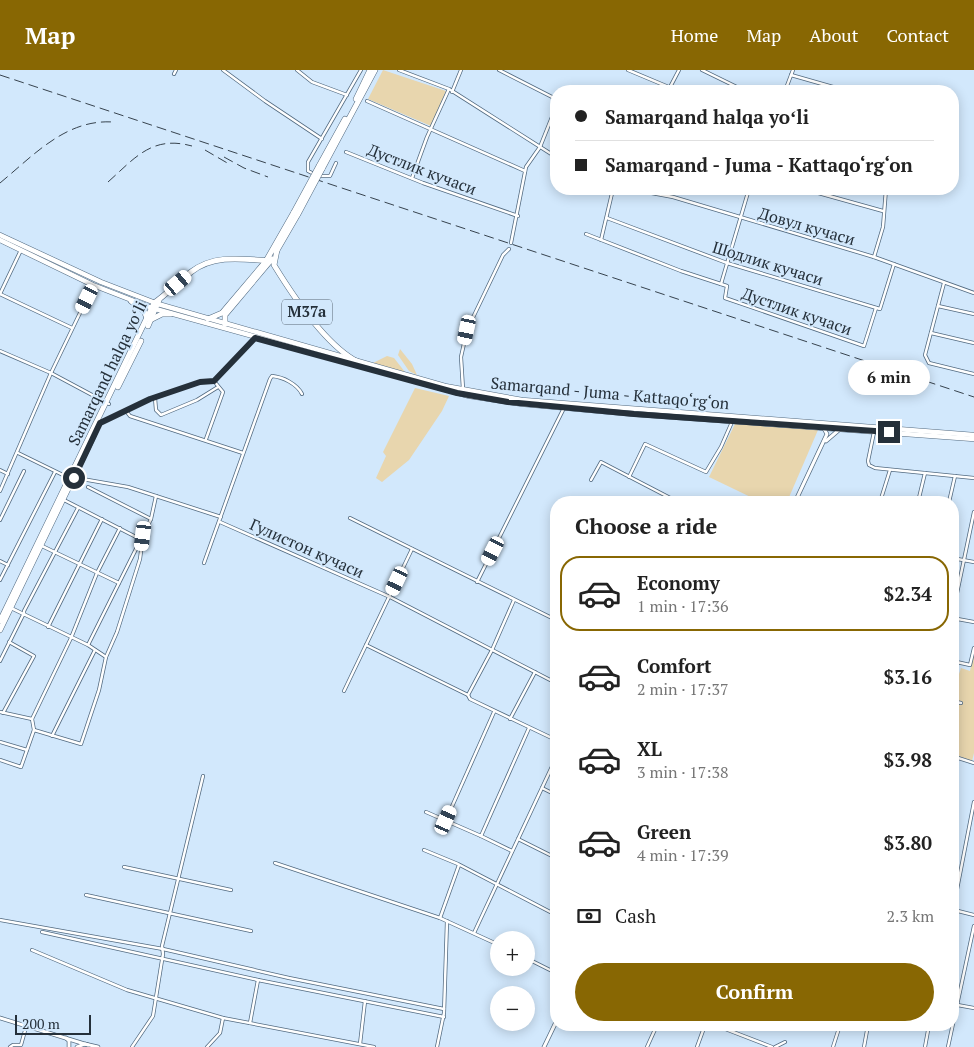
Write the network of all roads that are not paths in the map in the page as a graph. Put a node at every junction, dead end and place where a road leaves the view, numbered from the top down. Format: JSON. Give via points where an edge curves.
{"nodes":[{"id":1,"x":176,"y":70,"type":"edge"},
{"id":2,"x":223,"y":70,"type":"edge"},
{"id":3,"x":297,"y":70,"type":"edge"},
{"id":4,"x":361,"y":70,"type":"edge"},
{"id":5,"x":373,"y":70,"type":"edge"},
{"id":6,"x":399,"y":70,"type":"edge"},
{"id":7,"x":461,"y":70,"type":"edge"},
{"id":8,"x":499,"y":70,"type":"edge"},
{"id":9,"x":628,"y":70,"type":"edge"},
{"id":10,"x":679,"y":70,"type":"edge"},
{"id":11,"x":702,"y":70,"type":"edge"},
{"id":12,"x":793,"y":70,"type":"edge"},
{"id":13,"x":174,"y":74,"type":"dead end"},
{"id":14,"x":791,"y":75,"type":"junction"},
{"id":15,"x":659,"y":85,"type":"edge"},
{"id":16,"x":672,"y":85,"type":"edge"},
{"id":17,"x":733,"y":85,"type":"edge"},
{"id":18,"x":787,"y":85,"type":"edge"},
{"id":19,"x":826,"y":85,"type":"edge"},
{"id":20,"x":450,"y":90,"type":"junction"},
{"id":21,"x":347,"y":95,"type":"junction"},
{"id":22,"x":550,"y":96,"type":"edge"},
{"id":23,"x":367,"y":101,"type":"dead end"},
{"id":24,"x":550,"y":122,"type":"edge"},
{"id":25,"x":432,"y":128,"type":"junction"},
{"id":26,"x":323,"y":139,"type":"junction"},
{"id":27,"x":540,"y":146,"type":"junction"},
{"id":28,"x":346,"y":152,"type":"dead end"},
{"id":29,"x":550,"y":153,"type":"edge"},
{"id":30,"x":336,"y":163,"type":"dead end"},
{"id":31,"x":525,"y":171,"type":"junction"},
{"id":32,"x":412,"y":178,"type":"junction"},
{"id":33,"x":612,"y":195,"type":"edge"},
{"id":34,"x":662,"y":195,"type":"edge"},
{"id":35,"x":747,"y":195,"type":"edge"},
{"id":36,"x":826,"y":195,"type":"edge"},
{"id":37,"x":885,"y":195,"type":"edge"},
{"id":38,"x":883,"y":211,"type":"junction"},
{"id":39,"x":296,"y":213,"type":"junction"},
{"id":40,"x":518,"y":216,"type":"junction"},
{"id":41,"x":607,"y":218,"type":"junction"},
{"id":42,"x":740,"y":218,"type":"junction"},
{"id":43,"x":586,"y":234,"type":"dead end"},
{"id":44,"x":0,"y":235,"type":"edge"},
{"id":45,"x":0,"y":240,"type":"edge"},
{"id":46,"x":601,"y":240,"type":"junction"},
{"id":47,"x":511,"y":243,"type":"dead end"},
{"id":48,"x":509,"y":249,"type":"dead end"},
{"id":49,"x":21,"y":250,"type":"junction"},
{"id":50,"x":277,"y":250,"type":"junction"},
{"id":51,"x":874,"y":257,"type":"junction"},
{"id":52,"x":269,"y":259,"type":"junction"},
{"id":53,"x":727,"y":263,"type":"junction"},
{"id":54,"x":894,"y":264,"type":"junction"},
{"id":55,"x":944,"y":283,"type":"junction"},
{"id":56,"x":721,"y":284,"type":"junction"},
{"id":57,"x":93,"y":286,"type":"junction"},
{"id":58,"x":974,"y":293,"type":"edge"},
{"id":59,"x":0,"y":294,"type":"edge"},
{"id":60,"x":131,"y":300,"type":"junction"},
{"id":61,"x":156,"y":305,"type":"junction"},
{"id":62,"x":938,"y":306,"type":"junction"},
{"id":63,"x":876,"y":308,"type":"junction"},
{"id":64,"x":171,"y":314,"type":"junction"},
{"id":65,"x":974,"y":314,"type":"edge"},
{"id":66,"x":208,"y":319,"type":"junction"},
{"id":67,"x":148,"y":320,"type":"junction"},
{"id":68,"x":225,"y":324,"type":"junction"},
{"id":69,"x":72,"y":328,"type":"junction"},
{"id":70,"x":931,"y":334,"type":"junction"},
{"id":71,"x":255,"y":338,"type":"junction"},
{"id":72,"x":974,"y":343,"type":"edge"},
{"id":73,"x":0,"y":351,"type":"edge"},
{"id":74,"x":358,"y":362,"type":"junction"},
{"id":75,"x":51,"y":374,"type":"junction"},
{"id":76,"x":974,"y":374,"type":"edge"},
{"id":77,"x":214,"y":381,"type":"junction"},
{"id":78,"x":218,"y":387,"type":"junction"},
{"id":79,"x":463,"y":390,"type":"junction"},
{"id":80,"x":302,"y":394,"type":"dead end"},
{"id":81,"x":155,"y":398,"type":"junction"},
{"id":82,"x":108,"y":403,"type":"junction"},
{"id":83,"x":564,"y":408,"type":"junction"},
{"id":84,"x":607,"y":409,"type":"junction"},
{"id":85,"x":126,"y":411,"type":"junction"},
{"id":86,"x":708,"y":417,"type":"junction"},
{"id":87,"x":732,"y":421,"type":"junction"},
{"id":88,"x":100,"y":423,"type":"junction"},
{"id":89,"x":822,"y":427,"type":"junction"},
{"id":90,"x":842,"y":428,"type":"junction"},
{"id":91,"x":874,"y":431,"type":"junction"},
{"id":92,"x":974,"y":435,"type":"edge"},
{"id":93,"x":206,"y":439,"type":"junction"},
{"id":94,"x":974,"y":439,"type":"edge"},
{"id":95,"x":823,"y":443,"type":"junction"},
{"id":96,"x":18,"y":453,"type":"junction"},
{"id":97,"x":243,"y":453,"type":"junction"},
{"id":98,"x":0,"y":470,"type":"edge"},
{"id":99,"x":890,"y":470,"type":"junction"},
{"id":100,"x":24,"y":471,"type":"dead end"},
{"id":101,"x":55,"y":472,"type":"junction"},
{"id":102,"x":925,"y":473,"type":"junction"},
{"id":103,"x":8,"y":474,"type":"junction"},
{"id":104,"x":955,"y":476,"type":"junction"},
{"id":105,"x":629,"y":477,"type":"junction"},
{"id":106,"x":72,"y":478,"type":"junction"},
{"id":107,"x":974,"y":478,"type":"edge"},
{"id":108,"x":591,"y":480,"type":"dead end"},
{"id":109,"x":88,"y":487,"type":"dead end"},
{"id":110,"x":0,"y":491,"type":"edge"},
{"id":111,"x":156,"y":496,"type":"junction"},
{"id":112,"x":666,"y":496,"type":"edge"},
{"id":113,"x":798,"y":496,"type":"edge"},
{"id":114,"x":882,"y":496,"type":"edge"},
{"id":115,"x":919,"y":496,"type":"edge"},
{"id":116,"x":950,"y":496,"type":"edge"},
{"id":117,"x":64,"y":500,"type":"junction"},
{"id":118,"x":78,"y":508,"type":"junction"},
{"id":119,"x":974,"y":512,"type":"edge"},
{"id":120,"x":221,"y":517,"type":"junction"},
{"id":121,"x":350,"y":518,"type":"dead end"},
{"id":122,"x":102,"y":519,"type":"junction"},
{"id":123,"x":151,"y":519,"type":"junction"},
{"id":124,"x":0,"y":520,"type":"edge"},
{"id":125,"x":220,"y":522,"type":"junction"},
{"id":126,"x":120,"y":528,"type":"junction"},
{"id":127,"x":142,"y":538,"type":"junction"},
{"id":128,"x":42,"y":546,"type":"junction"},
{"id":129,"x":412,"y":549,"type":"junction"},
{"id":130,"x":56,"y":553,"type":"junction"},
{"id":131,"x":959,"y":559,"type":"edge"},
{"id":132,"x":965,"y":560,"type":"junction"},
{"id":133,"x":0,"y":561,"type":"edge"},
{"id":134,"x":974,"y":562,"type":"edge"},
{"id":135,"x":204,"y":563,"type":"dead end"},
{"id":136,"x":79,"y":564,"type":"junction"},
{"id":137,"x":8,"y":565,"type":"junction"},
{"id":138,"x":97,"y":573,"type":"junction"},
{"id":139,"x":0,"y":580,"type":"edge"},
{"id":140,"x":477,"y":582,"type":"junction"},
{"id":141,"x":119,"y":583,"type":"junction"},
{"id":142,"x":959,"y":586,"type":"edge"},
{"id":143,"x":390,"y":597,"type":"junction"},
{"id":144,"x":514,"y":600,"type":"junction"},
{"id":145,"x":11,"y":608,"type":"junction"},
{"id":146,"x":24,"y":615,"type":"junction"},
{"id":147,"x":550,"y":617,"type":"edge"},
{"id":148,"x":959,"y":619,"type":"edge"},
{"id":149,"x":0,"y":621,"type":"edge"},
{"id":150,"x":974,"y":622,"type":"edge"},
{"id":151,"x":48,"y":627,"type":"junction"},
{"id":152,"x":0,"y":630,"type":"edge"},
{"id":153,"x":71,"y":638,"type":"junction"},
{"id":154,"x":9,"y":642,"type":"junction"},
{"id":155,"x":88,"y":645,"type":"junction"},
{"id":156,"x":366,"y":645,"type":"junction"},
{"id":157,"x":974,"y":648,"type":"edge"},
{"id":158,"x":95,"y":650,"type":"junction"},
{"id":159,"x":492,"y":650,"type":"junction"},
{"id":160,"x":106,"y":657,"type":"junction"},
{"id":161,"x":0,"y":661,"type":"edge"},
{"id":162,"x":959,"y":663,"type":"edge"},
{"id":163,"x":535,"y":672,"type":"junction"},
{"id":164,"x":550,"y":681,"type":"edge"},
{"id":165,"x":344,"y":691,"type":"dead end"},
{"id":166,"x":468,"y":696,"type":"junction"},
{"id":167,"x":494,"y":711,"type":"junction"},
{"id":168,"x":2,"y":712,"type":"edge"},
{"id":169,"x":32,"y":719,"type":"junction"},
{"id":170,"x":510,"y":719,"type":"junction"},
{"id":171,"x":529,"y":728,"type":"junction"},
{"id":172,"x":34,"y":730,"type":"junction"},
{"id":173,"x":52,"y":736,"type":"junction"},
{"id":174,"x":550,"y":737,"type":"edge"},
{"id":175,"x":0,"y":742,"type":"edge"},
{"id":176,"x":27,"y":750,"type":"junction"},
{"id":177,"x":959,"y":758,"type":"edge"},
{"id":178,"x":0,"y":760,"type":"edge"},
{"id":179,"x":974,"y":763,"type":"edge"},
{"id":180,"x":550,"y":771,"type":"edge"},
{"id":181,"x":203,"y":776,"type":"dead end"},
{"id":182,"x":542,"y":788,"type":"junction"},
{"id":183,"x":550,"y":792,"type":"edge"},
{"id":184,"x":974,"y":802,"type":"edge"},
{"id":185,"x":426,"y":812,"type":"dead end"},
{"id":186,"x":446,"y":820,"type":"junction"},
{"id":187,"x":481,"y":836,"type":"junction"},
{"id":188,"x":518,"y":839,"type":"junction"},
{"id":189,"x":424,"y":850,"type":"dead end"},
{"id":190,"x":512,"y":851,"type":"junction"},
{"id":191,"x":550,"y":855,"type":"edge"},
{"id":192,"x":275,"y":863,"type":"dead end"},
{"id":193,"x":459,"y":865,"type":"junction"},
{"id":194,"x":124,"y":867,"type":"dead end"},
{"id":195,"x":179,"y":879,"type":"junction"},
{"id":196,"x":959,"y":879,"type":"edge"},
{"id":197,"x":496,"y":884,"type":"junction"},
{"id":198,"x":231,"y":890,"type":"dead end"},
{"id":199,"x":86,"y":895,"type":"dead end"},
{"id":200,"x":959,"y":911,"type":"edge"},
{"id":201,"x":550,"y":912,"type":"edge"},
{"id":202,"x":170,"y":914,"type":"junction"},
{"id":203,"x":974,"y":915,"type":"edge"},
{"id":204,"x":440,"y":918,"type":"junction"},
{"id":205,"x":0,"y":920,"type":"edge"},
{"id":206,"x":446,"y":921,"type":"junction"},
{"id":207,"x":974,"y":926,"type":"edge"},
{"id":208,"x":251,"y":931,"type":"dead end"},
{"id":209,"x":42,"y":932,"type":"dead end"},
{"id":210,"x":474,"y":933,"type":"junction"},
{"id":211,"x":490,"y":940,"type":"edge"},
{"id":212,"x":163,"y":949,"type":"junction"},
{"id":213,"x":32,"y":950,"type":"dead end"},
{"id":214,"x":162,"y":959,"type":"junction"},
{"id":215,"x":535,"y":962,"type":"edge"},
{"id":216,"x":550,"y":970,"type":"edge"},
{"id":217,"x":258,"y":980,"type":"junction"},
{"id":218,"x":959,"y":996,"type":"edge"},
{"id":219,"x":156,"y":998,"type":"junction"},
{"id":220,"x":365,"y":1001,"type":"junction"},
{"id":221,"x":959,"y":1005,"type":"edge"},
{"id":222,"x":974,"y":1008,"type":"edge"},
{"id":223,"x":444,"y":1009,"type":"junction"},
{"id":224,"x":444,"y":1017,"type":"junction"},
{"id":225,"x":0,"y":1018,"type":"edge"},
{"id":226,"x":223,"y":1018,"type":"junction"},
{"id":227,"x":250,"y":1023,"type":"junction"},
{"id":228,"x":26,"y":1027,"type":"junction"},
{"id":229,"x":552,"y":1031,"type":"edge"},
{"id":230,"x":654,"y":1031,"type":"edge"},
{"id":231,"x":703,"y":1031,"type":"edge"},
{"id":232,"x":731,"y":1031,"type":"edge"},
{"id":233,"x":838,"y":1031,"type":"edge"},
{"id":234,"x":867,"y":1031,"type":"edge"},
{"id":235,"x":928,"y":1031,"type":"edge"},
{"id":236,"x":951,"y":1031,"type":"edge"},
{"id":237,"x":63,"y":1036,"type":"junction"},
{"id":238,"x":785,"y":1042,"type":"dead end"},
{"id":239,"x":360,"y":1044,"type":"junction"},
{"id":240,"x":88,"y":1045,"type":"junction"},
{"id":241,"x":10,"y":1047,"type":"edge"},
{"id":242,"x":69,"y":1047,"type":"edge"},
{"id":243,"x":77,"y":1047,"type":"edge"},
{"id":244,"x":98,"y":1047,"type":"edge"},
{"id":245,"x":132,"y":1047,"type":"edge"},
{"id":246,"x":208,"y":1047,"type":"edge"},
{"id":247,"x":374,"y":1047,"type":"edge"},
{"id":248,"x":437,"y":1047,"type":"edge"},
{"id":249,"x":544,"y":1047,"type":"edge"},
{"id":250,"x":647,"y":1047,"type":"edge"},
{"id":251,"x":697,"y":1047,"type":"edge"},
{"id":252,"x":773,"y":1047,"type":"edge"},
{"id":253,"x":833,"y":1047,"type":"edge"},
{"id":254,"x":864,"y":1047,"type":"edge"},
{"id":255,"x":925,"y":1047,"type":"edge"},
{"id":256,"x":948,"y":1047,"type":"edge"}],
"edges":[{"from":1,"to":13,"type":"street"},
{"from":2,"to":26,"type":"street"},
{"from":3,"to":21,"type":"street","via":[[312,82]]},
{"from":4,"to":21,"type":"street"},
{"from":5,"to":39,"type":"highway","bridge":true},
{"from":6,"to":20,"type":"street"},
{"from":7,"to":20,"type":"street"},
{"from":8,"to":22,"type":"street"},
{"from":9,"to":15,"type":"street"},
{"from":10,"to":16,"type":"street"},
{"from":11,"to":17,"type":"street"},
{"from":12,"to":14,"type":"street"},
{"from":14,"to":18,"type":"street"},
{"from":14,"to":19,"type":"street"},
{"from":20,"to":25,"type":"street"},
{"from":20,"to":27,"type":"street"},
{"from":21,"to":26,"type":"street"},
{"from":23,"to":25,"type":"street"},
{"from":24,"to":27,"type":"street"},
{"from":25,"to":31,"type":"street"},
{"from":25,"to":32,"type":"street"},
{"from":26,"to":30,"type":"street","via":[[308,162],[308,171],[326,177],[332,173]]},
{"from":27,"to":29,"type":"street"},
{"from":27,"to":31,"type":"street"},
{"from":28,"to":32,"type":"street","name":"Дустлик кучаси"},
{"from":31,"to":40,"type":"street"},
{"from":32,"to":40,"type":"street","name":"Дустлик кучаси"},
{"from":33,"to":41,"type":"street"},
{"from":34,"to":42,"type":"street","name":"Довул кучаси"},
{"from":35,"to":42,"type":"street"},
{"from":36,"to":38,"type":"street"},
{"from":37,"to":38,"type":"street"},
{"from":38,"to":51,"type":"street","via":[[883,227]]},
{"from":39,"to":50,"type":"highway"},
{"from":39,"to":52,"type":"highway"},
{"from":40,"to":47,"type":"street"},
{"from":41,"to":46,"type":"street"},
{"from":41,"to":53,"type":"street","name":"Шодлик кучаси"},
{"from":42,"to":51,"type":"street","name":"Довул кучаси"},
{"from":42,"to":53,"type":"street"},
{"from":43,"to":46,"type":"street","name":"Дустлик кучаси"},
{"from":44,"to":61,"type":"main road","name":"Samarqand - Juma - Kattaqo‘rg‘on"},
{"from":45,"to":49,"type":"main road","name":"Samarqand - Juma - Kattaqo‘rg‘on"},
{"from":46,"to":56,"type":"street","name":"Дустлик кучаси"},
{"from":48,"to":79,"type":"street","via":[[503,255],[467,330],[461,357]]},
{"from":49,"to":57,"type":"main road","name":"Samarqand - Juma - Kattaqo‘rg‘on"},
{"from":49,"to":59,"type":"street"},
{"from":50,"to":52,"type":"highway"},
{"from":50,"to":74,"type":"highway","number":"M37a","via":[[274,265],[300,303],[340,351]]},
{"from":51,"to":54,"type":"street","name":"Довул кучаси"},
{"from":52,"to":61,"type":"highway","name":"Samarqand halqa yoʻli","via":[[210,261],[192,271]]},
{"from":52,"to":66,"type":"highway","via":[[222,312]]},
{"from":52,"to":68,"type":"highway","via":[[225,315]]},
{"from":53,"to":56,"type":"street"},
{"from":53,"to":63,"type":"street","name":"Шодлик кучаси"},
{"from":54,"to":55,"type":"street","name":"Довул кучаси"},
{"from":54,"to":63,"type":"street","via":[[880,309]]},
{"from":55,"to":58,"type":"street","name":"Довул кучаси"},
{"from":55,"to":62,"type":"street"},
{"from":56,"to":63,"type":"street","name":"Дустлик кучаси","via":[[727,286],[725,298],[864,346]]},
{"from":57,"to":60,"type":"main road","name":"Samarqand - Juma - Kattaqo‘rg‘on"},
{"from":57,"to":69,"type":"street"},
{"from":59,"to":69,"type":"street"},
{"from":60,"to":61,"type":"main road","name":"Samarqand - Juma - Kattaqo‘rg‘on"},
{"from":60,"to":67,"type":"highway","via":[[144,311]]},
{"from":61,"to":64,"type":"main road","name":"Samarqand - Juma - Kattaqo‘rg‘on"},
{"from":61,"to":66,"type":"main road","name":"Samarqand - Juma - Kattaqo‘rg‘on"},
{"from":61,"to":67,"type":"highway","name":"Samarqand halqa yoʻli"},
{"from":62,"to":65,"type":"street"},
{"from":62,"to":70,"type":"street"},
{"from":64,"to":67,"type":"highway","via":[[157,315]]},
{"from":64,"to":71,"type":"main road","name":"Samarqand - Juma - Kattaqo‘rg‘on"},
{"from":66,"to":68,"type":"main road","name":"Samarqand - Juma - Kattaqo‘rg‘on"},
{"from":67,"to":82,"type":"highway","name":"Samarqand halqa yoʻli"},
{"from":68,"to":74,"type":"main road","name":"Samarqand - Juma - Kattaqo‘rg‘on"},
{"from":69,"to":75,"type":"street"},
{"from":70,"to":72,"type":"street"},
{"from":70,"to":76,"type":"street","via":[[925,355],[929,363]]},
{"from":71,"to":77,"type":"street"},
{"from":71,"to":83,"type":"main road","name":"Samarqand - Juma - Kattaqo‘rg‘on","via":[[469,396]]},
{"from":73,"to":75,"type":"street"},
{"from":74,"to":79,"type":"main road","name":"Samarqand - Juma - Kattaqo‘rg‘on"},
{"from":75,"to":82,"type":"street"},
{"from":75,"to":96,"type":"street"},
{"from":77,"to":78,"type":"street"},
{"from":77,"to":81,"type":"street","via":[[200,382]]},
{"from":78,"to":81,"type":"street","via":[[161,415],[156,410]]},
{"from":78,"to":93,"type":"street","via":[[223,392]]},
{"from":79,"to":84,"type":"main road","name":"Samarqand - Juma - Kattaqo‘rg‘on"},
{"from":80,"to":97,"type":"street","via":[[292,383],[272,376]]},
{"from":81,"to":85,"type":"street"},
{"from":82,"to":88,"type":"highway","name":"Samarqand halqa yoʻli"},
{"from":82,"to":106,"type":"highway","name":"Samarqand halqa yoʻli"},
{"from":83,"to":84,"type":"main road","name":"Samarqand - Juma - Kattaqo‘rg‘on"},
{"from":83,"to":140,"type":"street"},
{"from":84,"to":86,"type":"main road","name":"Samarqand - Juma - Kattaqo‘rg‘on"},
{"from":85,"to":88,"type":"street"},
{"from":85,"to":93,"type":"street","via":[[130,416]]},
{"from":86,"to":87,"type":"main road","name":"Samarqand - Juma - Kattaqo‘rg‘on"},
{"from":86,"to":92,"type":"main road","name":"Samarqand - Juma - Kattaqo‘rg‘on"},
{"from":87,"to":89,"type":"main road","name":"Samarqand - Juma - Kattaqo‘rg‘on"},
{"from":87,"to":105,"type":"street","via":[[706,472],[645,444]]},
{"from":88,"to":106,"type":"highway","name":"Samarqand halqa yoʻli"},
{"from":89,"to":90,"type":"main road","name":"Samarqand - Juma - Kattaqo‘rg‘on"},
{"from":89,"to":95,"type":"street","via":[[827,434]]},
{"from":90,"to":91,"type":"main road","name":"Samarqand - Juma - Kattaqo‘rg‘on"},
{"from":90,"to":95,"type":"street"},
{"from":91,"to":94,"type":"main road","name":"Samarqand - Juma - Kattaqo‘rg‘on"},
{"from":91,"to":99,"type":"street","via":[[869,466]]},
{"from":93,"to":97,"type":"street"},
{"from":95,"to":113,"type":"street"},
{"from":96,"to":101,"type":"street"},
{"from":96,"to":103,"type":"street"},
{"from":97,"to":120,"type":"street"},
{"from":98,"to":103,"type":"street"},
{"from":99,"to":102,"type":"street"},
{"from":99,"to":114,"type":"street"},
{"from":100,"to":124,"type":"street"},
{"from":101,"to":106,"type":"street"},
{"from":101,"to":137,"type":"street"},
{"from":102,"to":104,"type":"street"},
{"from":102,"to":115,"type":"street"},
{"from":103,"to":110,"type":"street"},
{"from":104,"to":107,"type":"street"},
{"from":104,"to":116,"type":"street"},
{"from":105,"to":108,"type":"street","via":[[601,462]]},
{"from":105,"to":112,"type":"street"},
{"from":106,"to":111,"type":"street","via":[[128,487]]},
{"from":106,"to":117,"type":"highway","name":"Samarqand halqa yoʻli"},
{"from":106,"to":149,"type":"highway","name":"Samarqand halqa yoʻli"},
{"from":109,"to":123,"type":"street"},
{"from":111,"to":120,"type":"street"},
{"from":111,"to":123,"type":"street"},
{"from":117,"to":118,"type":"street"},
{"from":117,"to":128,"type":"highway","name":"Samarqand halqa yoʻli"},
{"from":118,"to":122,"type":"street"},
{"from":118,"to":130,"type":"street"},
{"from":119,"to":132,"type":"street"},
{"from":120,"to":125,"type":"street"},
{"from":121,"to":129,"type":"street"},
{"from":122,"to":126,"type":"street"},
{"from":122,"to":136,"type":"street"},
{"from":123,"to":127,"type":"street"},
{"from":125,"to":135,"type":"street"},
{"from":125,"to":143,"type":"street","name":"Гулистон кучаси"},
{"from":126,"to":127,"type":"street"},
{"from":126,"to":138,"type":"street"},
{"from":127,"to":141,"type":"street"},
{"from":127,"to":160,"type":"street","via":[[140,559]]},
{"from":128,"to":130,"type":"street"},
{"from":128,"to":145,"type":"highway","name":"Samarqand halqa yoʻli"},
{"from":129,"to":140,"type":"street"},
{"from":129,"to":143,"type":"street"},
{"from":130,"to":136,"type":"street"},
{"from":130,"to":146,"type":"street"},
{"from":131,"to":132,"type":"street"},
{"from":132,"to":134,"type":"street"},
{"from":132,"to":142,"type":"street"},
{"from":133,"to":137,"type":"street"},
{"from":136,"to":138,"type":"street"},
{"from":136,"to":151,"type":"street"},
{"from":137,"to":139,"type":"street"},
{"from":138,"to":141,"type":"street"},
{"from":138,"to":153,"type":"street"},
{"from":140,"to":144,"type":"street"},
{"from":141,"to":155,"type":"street"},
{"from":143,"to":156,"type":"street"},
{"from":143,"to":159,"type":"street","name":"Гулистон кучаси"},
{"from":144,"to":147,"type":"street"},
{"from":144,"to":159,"type":"street"},
{"from":145,"to":146,"type":"street"},
{"from":145,"to":152,"type":"highway","name":"Samarqand halqa yoʻli"},
{"from":146,"to":151,"type":"street"},
{"from":146,"to":154,"type":"street"},
{"from":148,"to":150,"type":"street"},
{"from":151,"to":153,"type":"street"},
{"from":153,"to":155,"type":"street"},
{"from":153,"to":169,"type":"street"},
{"from":154,"to":161,"type":"street"},
{"from":154,"to":168,"type":"street","via":[[34,655]]},
{"from":155,"to":158,"type":"street"},
{"from":156,"to":165,"type":"street"},
{"from":156,"to":166,"type":"street"},
{"from":157,"to":162,"type":"street","via":[[970,665]]},
{"from":158,"to":160,"type":"street"},
{"from":158,"to":173,"type":"street"},
{"from":159,"to":163,"type":"street","name":"Гулистон кучаси"},
{"from":159,"to":166,"type":"street"},
{"from":160,"to":173,"type":"street","via":[[81,744]]},
{"from":163,"to":164,"type":"street","name":"Гулистон кучаси"},
{"from":163,"to":170,"type":"street"},
{"from":166,"to":167,"type":"street"},
{"from":167,"to":170,"type":"street"},
{"from":167,"to":186,"type":"street"},
{"from":168,"to":169,"type":"street"},
{"from":169,"to":172,"type":"street"},
{"from":170,"to":171,"type":"street"},
{"from":171,"to":174,"type":"street"},
{"from":171,"to":187,"type":"street"},
{"from":172,"to":173,"type":"street"},
{"from":172,"to":176,"type":"street"},
{"from":175,"to":176,"type":"street"},
{"from":176,"to":178,"type":"street","via":[[21,767]]},
{"from":177,"to":179,"type":"street"},
{"from":180,"to":182,"type":"street"},
{"from":181,"to":195,"type":"street"},
{"from":182,"to":183,"type":"street"},
{"from":182,"to":188,"type":"street"},
{"from":184,"to":196,"type":"street"},
{"from":185,"to":186,"type":"street"},
{"from":186,"to":187,"type":"street"},
{"from":187,"to":190,"type":"street"},
{"from":188,"to":190,"type":"street"},
{"from":188,"to":191,"type":"street"},
{"from":189,"to":193,"type":"street"},
{"from":190,"to":197,"type":"street"},
{"from":192,"to":204,"type":"street"},
{"from":193,"to":197,"type":"street"},
{"from":193,"to":204,"type":"street"},
{"from":194,"to":195,"type":"street"},
{"from":195,"to":198,"type":"street"},
{"from":195,"to":202,"type":"street"},
{"from":197,"to":201,"type":"street"},
{"from":197,"to":210,"type":"street"},
{"from":199,"to":202,"type":"street"},
{"from":200,"to":203,"type":"street"},
{"from":202,"to":208,"type":"street"},
{"from":202,"to":212,"type":"street"},
{"from":204,"to":206,"type":"street"},
{"from":205,"to":212,"type":"street"},
{"from":206,"to":210,"type":"street"},
{"from":206,"to":223,"type":"street"},
{"from":207,"to":218,"type":"street"},
{"from":209,"to":214,"type":"street"},
{"from":210,"to":211,"type":"street"},
{"from":212,"to":214,"type":"street"},
{"from":212,"to":223,"type":"street"},
{"from":213,"to":219,"type":"street","via":[[117,986]]},
{"from":214,"to":217,"type":"street"},
{"from":214,"to":219,"type":"street"},
{"from":215,"to":216,"type":"street"},
{"from":217,"to":220,"type":"street"},
{"from":217,"to":227,"type":"street"},
{"from":219,"to":226,"type":"street"},
{"from":219,"to":245,"type":"street","via":[[151,1021]]},
{"from":220,"to":224,"type":"street"},
{"from":220,"to":239,"type":"street"},
{"from":221,"to":222,"type":"street"},
{"from":223,"to":224,"type":"street"},
{"from":224,"to":248,"type":"street"},
{"from":225,"to":228,"type":"street"},
{"from":226,"to":227,"type":"street"},
{"from":226,"to":246,"type":"street","via":[[220,1033]]},
{"from":227,"to":239,"type":"street"},
{"from":228,"to":237,"type":"street"},
{"from":228,"to":241,"type":"street","via":[[21,1045]]},
{"from":229,"to":249,"type":"street"},
{"from":230,"to":250,"type":"street"},
{"from":231,"to":251,"type":"street"},
{"from":232,"to":252,"type":"street"},
{"from":233,"to":253,"type":"street"},
{"from":234,"to":254,"type":"street"},
{"from":235,"to":255,"type":"street"},
{"from":236,"to":256,"type":"street"},
{"from":237,"to":240,"type":"street"},
{"from":237,"to":242,"type":"street","via":[[69,1041]]},
{"from":238,"to":252,"type":"street"},
{"from":239,"to":247,"type":"street"},
{"from":240,"to":243,"type":"street"},
{"from":240,"to":244,"type":"street"}]}
